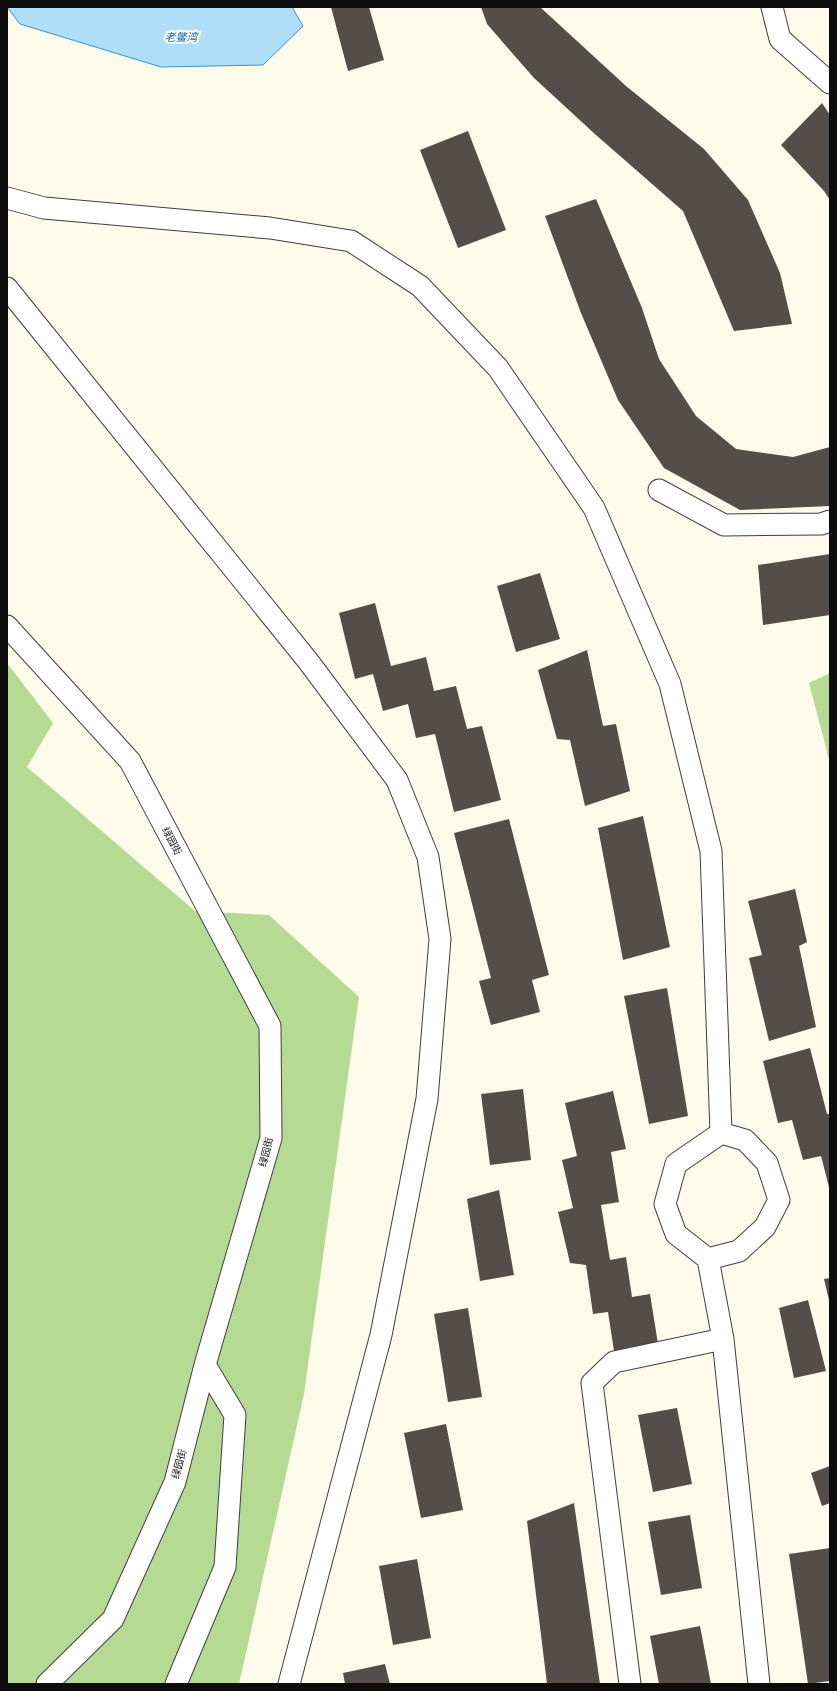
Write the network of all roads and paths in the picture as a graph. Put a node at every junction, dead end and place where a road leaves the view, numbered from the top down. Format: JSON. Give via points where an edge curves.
{"nodes":[{"id":1,"x":772,"y":7,"type":"edge"},
{"id":2,"x":830,"y":83,"type":"edge"},
{"id":3,"x":7,"y":198,"type":"edge"},
{"id":4,"x":7,"y":288,"type":"edge"},
{"id":5,"x":659,"y":490,"type":"dead end"},
{"id":6,"x":830,"y":521,"type":"edge"},
{"id":7,"x":7,"y":626,"type":"edge"},
{"id":8,"x":721,"y":1133,"type":"junction"},
{"id":9,"x":708,"y":1259,"type":"junction"},
{"id":10,"x":723,"y":1339,"type":"junction"},
{"id":11,"x":205,"y":1365,"type":"junction"},
{"id":12,"x":47,"y":1684,"type":"edge"},
{"id":13,"x":176,"y":1684,"type":"edge"},
{"id":14,"x":289,"y":1684,"type":"edge"},
{"id":15,"x":630,"y":1684,"type":"edge"},
{"id":16,"x":759,"y":1684,"type":"edge"}],
"edges":[{"from":1,"to":2,"type":"street","via":[[780,39]]},
{"from":3,"to":8,"type":"street","via":[[44,208],[270,228],[351,241],[420,286],[498,368],[594,508],[670,684],[711,851]]},
{"from":4,"to":14,"type":"street","via":[[308,660],[397,780],[428,858],[440,939],[427,1099],[381,1335]]},
{"from":5,"to":6,"type":"street","via":[[724,525],[821,524]]},
{"from":7,"to":11,"type":"street","name":"绿园街","via":[[130,760],[270,1026],[271,1138]]},
{"from":8,"to":9,"type":"street","via":[[676,1164],[665,1204],[676,1234]]},
{"from":8,"to":9,"type":"street","via":[[745,1140],[767,1163],[779,1200],[765,1227],[739,1251]]},
{"from":9,"to":10,"type":"street"},
{"from":10,"to":15,"type":"street","via":[[614,1362],[592,1383]]},
{"from":10,"to":16,"type":"street"},
{"from":11,"to":12,"type":"street","name":"绿园街","via":[[175,1482],[113,1618]]},
{"from":11,"to":13,"type":"street","via":[[235,1415],[225,1567]]}]}
